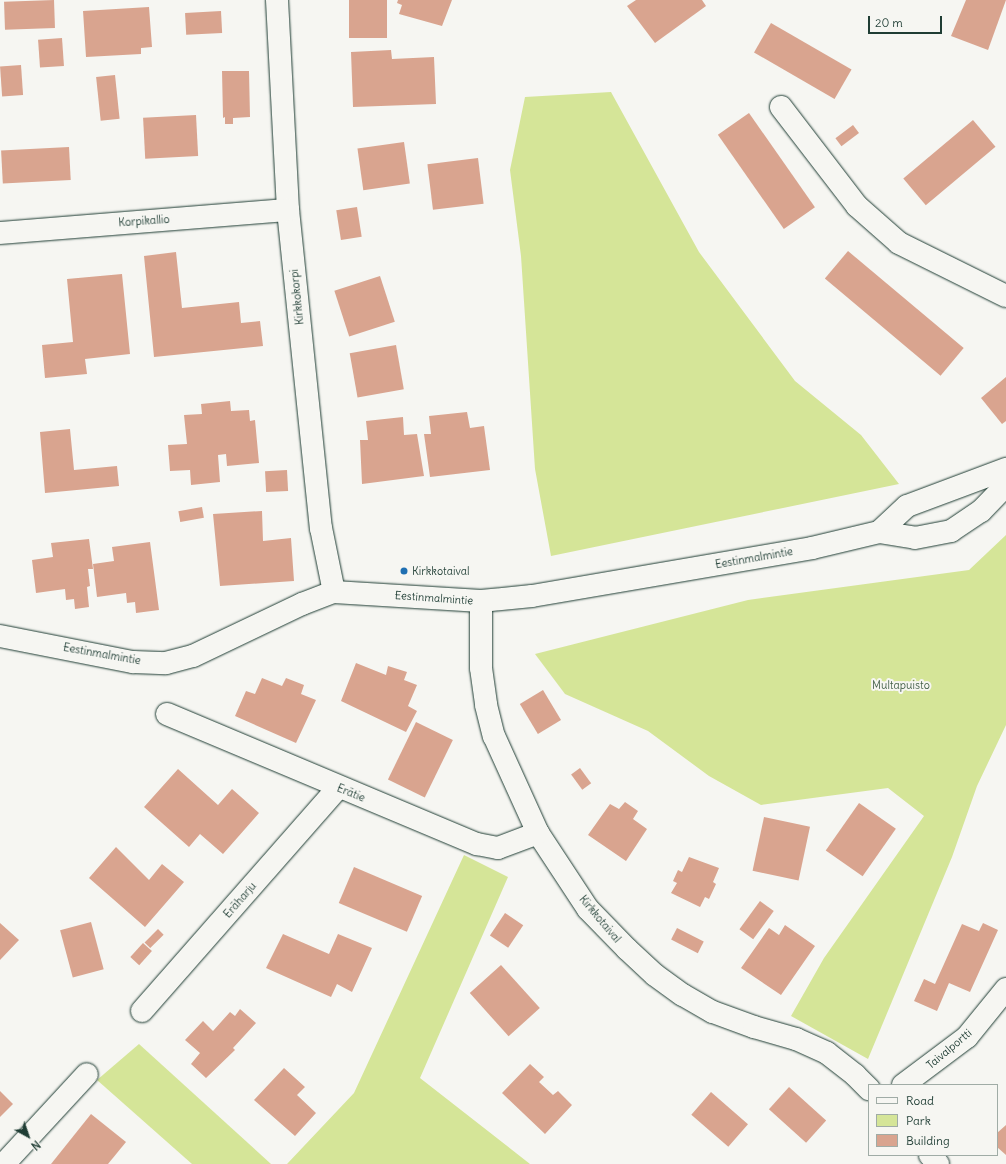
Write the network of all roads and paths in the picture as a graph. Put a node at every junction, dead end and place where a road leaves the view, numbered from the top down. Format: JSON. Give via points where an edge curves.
{"nodes":[{"id":1,"x":277,"y":0,"type":"edge"},
{"id":2,"x":781,"y":107,"type":"dead end"},
{"id":3,"x":288,"y":210,"type":"junction"},
{"id":4,"x":0,"y":233,"type":"edge"},
{"id":5,"x":1006,"y":296,"type":"edge"},
{"id":6,"x":1006,"y":469,"type":"edge"},
{"id":7,"x":1006,"y":485,"type":"edge"},
{"id":8,"x":879,"y":532,"type":"junction"},
{"id":9,"x":334,"y":592,"type":"junction"},
{"id":10,"x":481,"y":601,"type":"junction"},
{"id":11,"x":0,"y":636,"type":"edge"},
{"id":12,"x":167,"y":714,"type":"dead end"},
{"id":13,"x":338,"y":788,"type":"junction"},
{"id":14,"x":538,"y":833,"type":"junction"},
{"id":15,"x":1006,"y":989,"type":"edge"},
{"id":16,"x":142,"y":1011,"type":"dead end"},
{"id":17,"x":87,"y":1074,"type":"dead end"},
{"id":18,"x":904,"y":1084,"type":"edge"},
{"id":19,"x":868,"y":1088,"type":"edge"},
{"id":20,"x":931,"y":1156,"type":"edge"},
{"id":21,"x":4,"y":1164,"type":"edge"},
{"id":22,"x":938,"y":1164,"type":"edge"}],
"edges":[{"from":1,"to":3,"type":"street","name":"Kirkkokorpi"},
{"from":2,"to":5,"type":"street","via":[[857,206],[899,243]]},
{"from":3,"to":4,"type":"street","name":"Korpikallio"},
{"from":3,"to":9,"type":"street","name":"Kirkkokorpi","via":[[321,528]]},
{"from":6,"to":8,"type":"street","name":"Eestinmalmintie","via":[[907,506]]},
{"from":7,"to":8,"type":"street","name":"Eestinmalmintie","via":[[981,511],[951,531],[915,538]]},
{"from":8,"to":10,"type":"street","name":"Eestinmalmintie","via":[[812,548],[540,595]]},
{"from":9,"to":10,"type":"street","name":"Eestinmalmintie"},
{"from":9,"to":11,"type":"street","name":"Eestinmalmintie","via":[[302,604],[193,656],[166,663],[133,662]]},
{"from":10,"to":14,"type":"street","name":"Kirkkotaival","via":[[481,668],[488,713],[494,736]]},
{"from":12,"to":13,"type":"street","name":"Erätie"},
{"from":13,"to":14,"type":"street","name":"Erätie","via":[[477,844],[498,848]]},
{"from":13,"to":16,"type":"street","name":"Eräharju"},
{"from":14,"to":19,"type":"street","name":"Kirkkotaival","via":[[588,908],[626,949],[655,975],[713,1012],[796,1039],[827,1053]]},
{"from":15,"to":18,"type":"street","name":"Taivalportti","via":[[967,1037]]},
{"from":17,"to":21,"type":"street"},
{"from":20,"to":22,"type":"street"}]}
